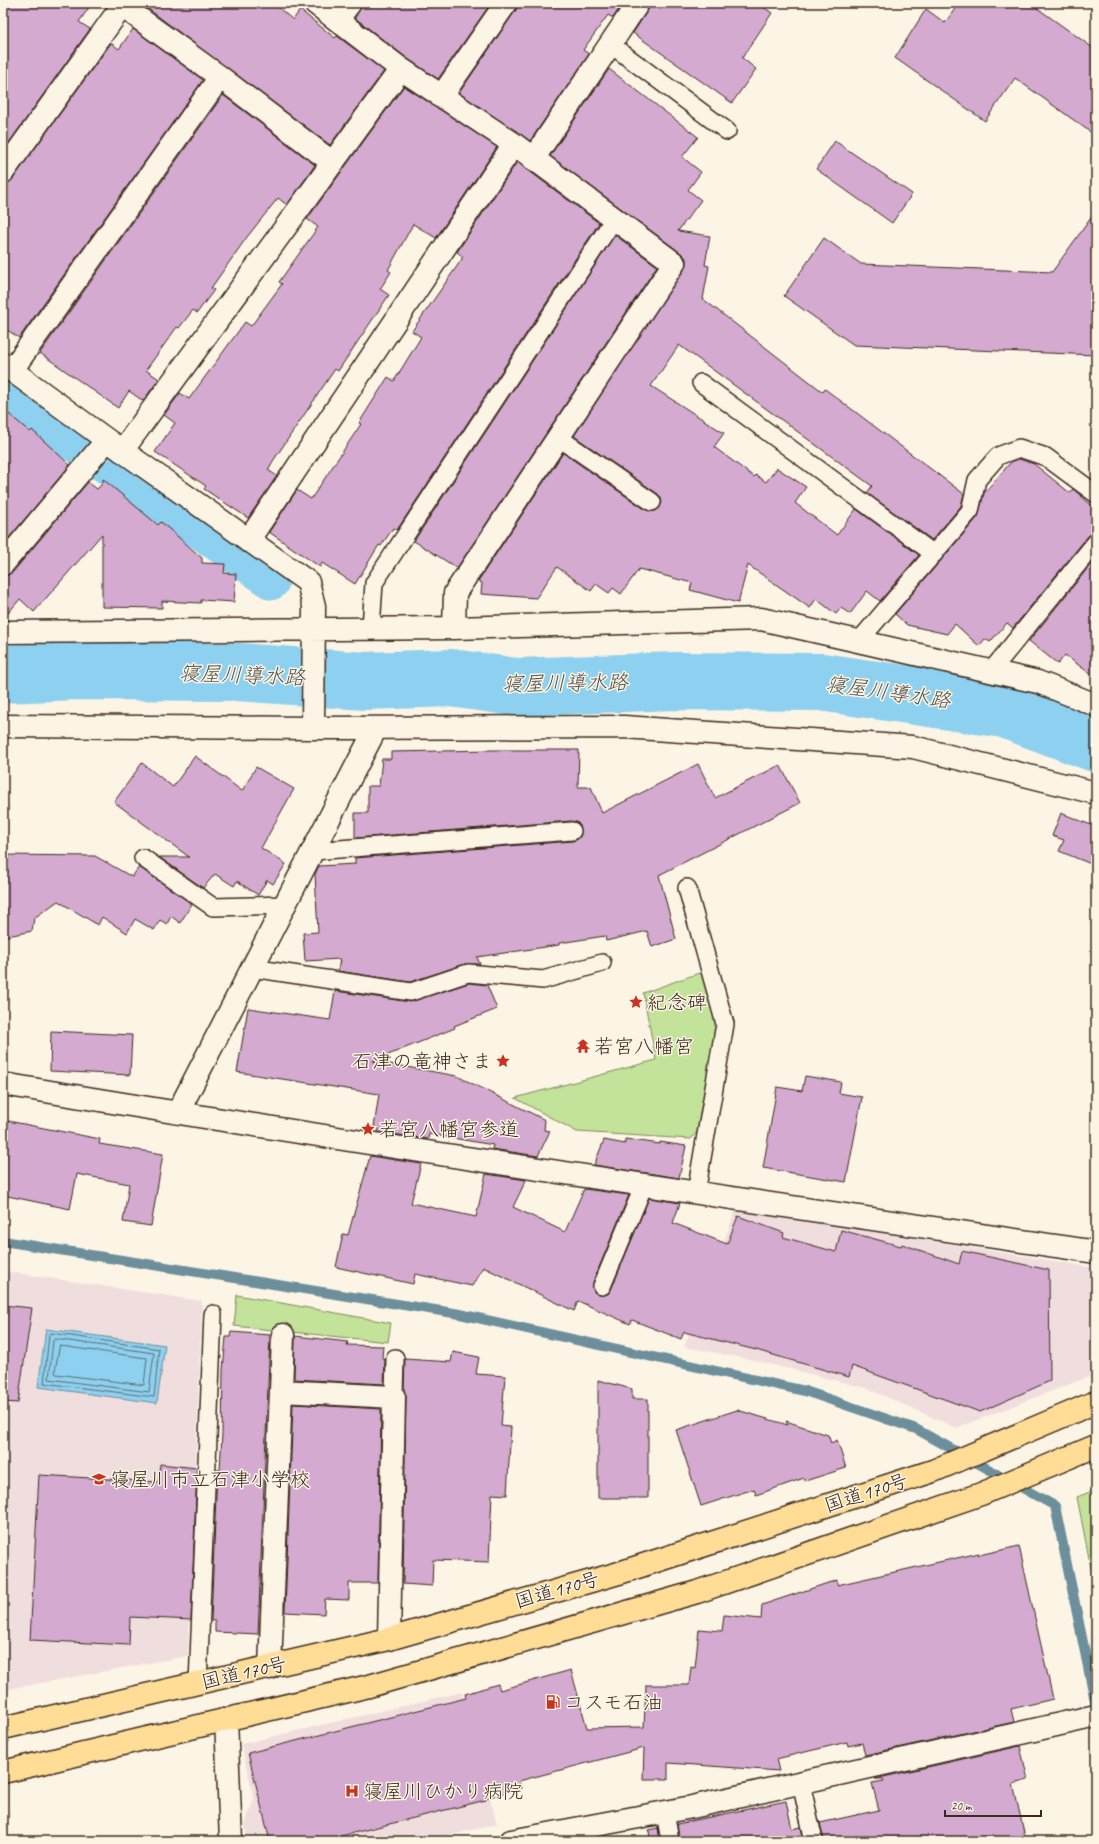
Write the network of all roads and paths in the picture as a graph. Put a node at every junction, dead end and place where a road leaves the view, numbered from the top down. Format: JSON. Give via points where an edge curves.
{"nodes":[{"id":1,"x":315,"y":3,"type":"edge"},
{"id":2,"x":350,"y":3,"type":"edge"},
{"id":3,"x":506,"y":3,"type":"edge"},
{"id":4,"x":638,"y":3,"type":"edge"},
{"id":5,"x":120,"y":5,"type":"edge"},
{"id":6,"x":337,"y":20,"type":"junction"},
{"id":7,"x":610,"y":44,"type":"junction"},
{"id":8,"x":401,"y":69,"type":"junction"},
{"id":9,"x":220,"y":77,"type":"junction"},
{"id":10,"x":441,"y":97,"type":"junction"},
{"id":11,"x":727,"y":131,"type":"dead end"},
{"id":12,"x":514,"y":144,"type":"junction"},
{"id":13,"x":533,"y":159,"type":"junction"},
{"id":14,"x":333,"y":164,"type":"junction"},
{"id":15,"x":3,"y":172,"type":"edge"},
{"id":16,"x":614,"y":219,"type":"junction"},
{"id":17,"x":7,"y":367,"type":"edge"},
{"id":18,"x":701,"y":383,"type":"dead end"},
{"id":19,"x":558,"y":437,"type":"junction"},
{"id":20,"x":110,"y":447,"type":"junction"},
{"id":21,"x":1096,"y":494,"type":"edge"},
{"id":22,"x":652,"y":502,"type":"dead end"},
{"id":23,"x":248,"y":541,"type":"junction"},
{"id":24,"x":1096,"y":542,"type":"edge"},
{"id":25,"x":934,"y":554,"type":"junction"},
{"id":26,"x":3,"y":564,"type":"edge"},
{"id":27,"x":371,"y":628,"type":"junction"},
{"id":28,"x":454,"y":628,"type":"junction"},
{"id":29,"x":3,"y":632,"type":"edge"},
{"id":30,"x":315,"y":633,"type":"junction"},
{"id":31,"x":859,"y":641,"type":"junction"},
{"id":32,"x":991,"y":671,"type":"junction"},
{"id":33,"x":1096,"y":705,"type":"edge"},
{"id":34,"x":314,"y":724,"type":"junction"},
{"id":35,"x":3,"y":726,"type":"edge"},
{"id":36,"x":376,"y":728,"type":"junction"},
{"id":37,"x":1096,"y":793,"type":"edge"},
{"id":38,"x":572,"y":832,"type":"dead end"},
{"id":39,"x":312,"y":851,"type":"junction"},
{"id":40,"x":143,"y":858,"type":"dead end"},
{"id":41,"x":687,"y":888,"type":"dead end"},
{"id":42,"x":285,"y":905,"type":"junction"},
{"id":43,"x":602,"y":963,"type":"dead end"},
{"id":44,"x":252,"y":968,"type":"junction"},
{"id":45,"x":3,"y":1084,"type":"edge"},
{"id":46,"x":178,"y":1112,"type":"junction"},
{"id":47,"x":644,"y":1185,"type":"junction"},
{"id":48,"x":696,"y":1193,"type":"junction"},
{"id":49,"x":1096,"y":1252,"type":"edge"},
{"id":50,"x":602,"y":1286,"type":"dead end"},
{"id":51,"x":213,"y":1314,"type":"dead end"},
{"id":52,"x":283,"y":1335,"type":"dead end"},
{"id":53,"x":395,"y":1358,"type":"dead end"},
{"id":54,"x":281,"y":1391,"type":"junction"},
{"id":55,"x":394,"y":1397,"type":"junction"},
{"id":56,"x":1096,"y":1402,"type":"edge"},
{"id":57,"x":1096,"y":1446,"type":"edge"},
{"id":58,"x":389,"y":1639,"type":"junction"},
{"id":59,"x":270,"y":1668,"type":"junction"},
{"id":60,"x":198,"y":1684,"type":"junction"},
{"id":61,"x":1096,"y":1716,"type":"edge"},
{"id":62,"x":226,"y":1719,"type":"junction"},
{"id":63,"x":3,"y":1728,"type":"edge"},
{"id":64,"x":3,"y":1772,"type":"edge"},
{"id":65,"x":801,"y":1782,"type":"junction"},
{"id":66,"x":665,"y":1812,"type":"junction"},
{"id":67,"x":541,"y":1838,"type":"edge"},
{"id":68,"x":231,"y":1841,"type":"edge"},
{"id":69,"x":511,"y":1841,"type":"edge"},
{"id":70,"x":670,"y":1841,"type":"edge"},
{"id":71,"x":814,"y":1841,"type":"edge"}],
"edges":[{"from":1,"to":6,"type":"street"},
{"from":2,"to":6,"type":"street"},
{"from":3,"to":10,"type":"street"},
{"from":4,"to":7,"type":"street"},
{"from":5,"to":9,"type":"street"},
{"from":5,"to":15,"type":"street"},
{"from":6,"to":8,"type":"street"},
{"from":7,"to":11,"type":"lane"},
{"from":7,"to":13,"type":"street"},
{"from":8,"to":10,"type":"street"},
{"from":8,"to":14,"type":"street"},
{"from":9,"to":14,"type":"street"},
{"from":9,"to":17,"type":"street"},
{"from":10,"to":12,"type":"street"},
{"from":12,"to":13,"type":"street"},
{"from":12,"to":23,"type":"street"},
{"from":13,"to":16,"type":"street"},
{"from":14,"to":20,"type":"street"},
{"from":16,"to":19,"type":"street","via":[[674,263]]},
{"from":16,"to":27,"type":"lane","via":[[374,583]]},
{"from":17,"to":20,"type":"street"},
{"from":18,"to":25,"type":"lane"},
{"from":19,"to":22,"type":"lane"},
{"from":19,"to":28,"type":"street","via":[[455,593]]},
{"from":20,"to":23,"type":"street"},
{"from":20,"to":26,"type":"street","via":[[84,467]]},
{"from":21,"to":25,"type":"lane","via":[[1046,457],[1019,448],[998,456],[977,480],[970,511]]},
{"from":23,"to":30,"type":"street","via":[[308,582],[314,606]]},
{"from":24,"to":32,"type":"lane"},
{"from":25,"to":31,"type":"lane"},
{"from":27,"to":28,"type":"street"},
{"from":27,"to":30,"type":"street"},
{"from":28,"to":31,"type":"street","via":[[761,619]]},
{"from":29,"to":30,"type":"street"},
{"from":30,"to":34,"type":"street"},
{"from":31,"to":32,"type":"street"},
{"from":32,"to":33,"type":"street","via":[[1038,682]]},
{"from":34,"to":35,"type":"street"},
{"from":34,"to":36,"type":"street"},
{"from":36,"to":37,"type":"street","via":[[624,727],[913,746]]},
{"from":36,"to":39,"type":"street"},
{"from":38,"to":39,"type":"lane"},
{"from":39,"to":42,"type":"street"},
{"from":40,"to":42,"type":"lane","via":[[212,907]]},
{"from":41,"to":48,"type":"lane","via":[[725,1024]]},
{"from":42,"to":44,"type":"street"},
{"from":43,"to":44,"type":"lane","via":[[543,980],[468,973],[411,992]]},
{"from":44,"to":46,"type":"street"},
{"from":45,"to":46,"type":"street"},
{"from":46,"to":47,"type":"street"},
{"from":47,"to":48,"type":"street"},
{"from":47,"to":50,"type":"lane"},
{"from":48,"to":49,"type":"street"},
{"from":51,"to":60,"type":"lane"},
{"from":52,"to":54,"type":"street"},
{"from":53,"to":55,"type":"lane"},
{"from":54,"to":55,"type":"street"},
{"from":54,"to":59,"type":"street"},
{"from":55,"to":58,"type":"street"},
{"from":56,"to":58,"type":"highway","name":"国道170号","via":[[933,1471],[619,1573]]},
{"from":57,"to":62,"type":"highway","name":"国道170号","via":[[981,1494],[697,1592],[368,1686]]},
{"from":58,"to":59,"type":"highway","name":"国道170号"},
{"from":59,"to":60,"type":"highway","name":"国道170号"},
{"from":60,"to":63,"type":"highway","name":"国道170号"},
{"from":61,"to":65,"type":"street"},
{"from":62,"to":64,"type":"highway","name":"国道170号"},
{"from":62,"to":68,"type":"street"},
{"from":65,"to":66,"type":"street"},
{"from":65,"to":71,"type":"lane"},
{"from":66,"to":67,"type":"street"},
{"from":66,"to":70,"type":"lane"},
{"from":67,"to":69,"type":"street"}]}
